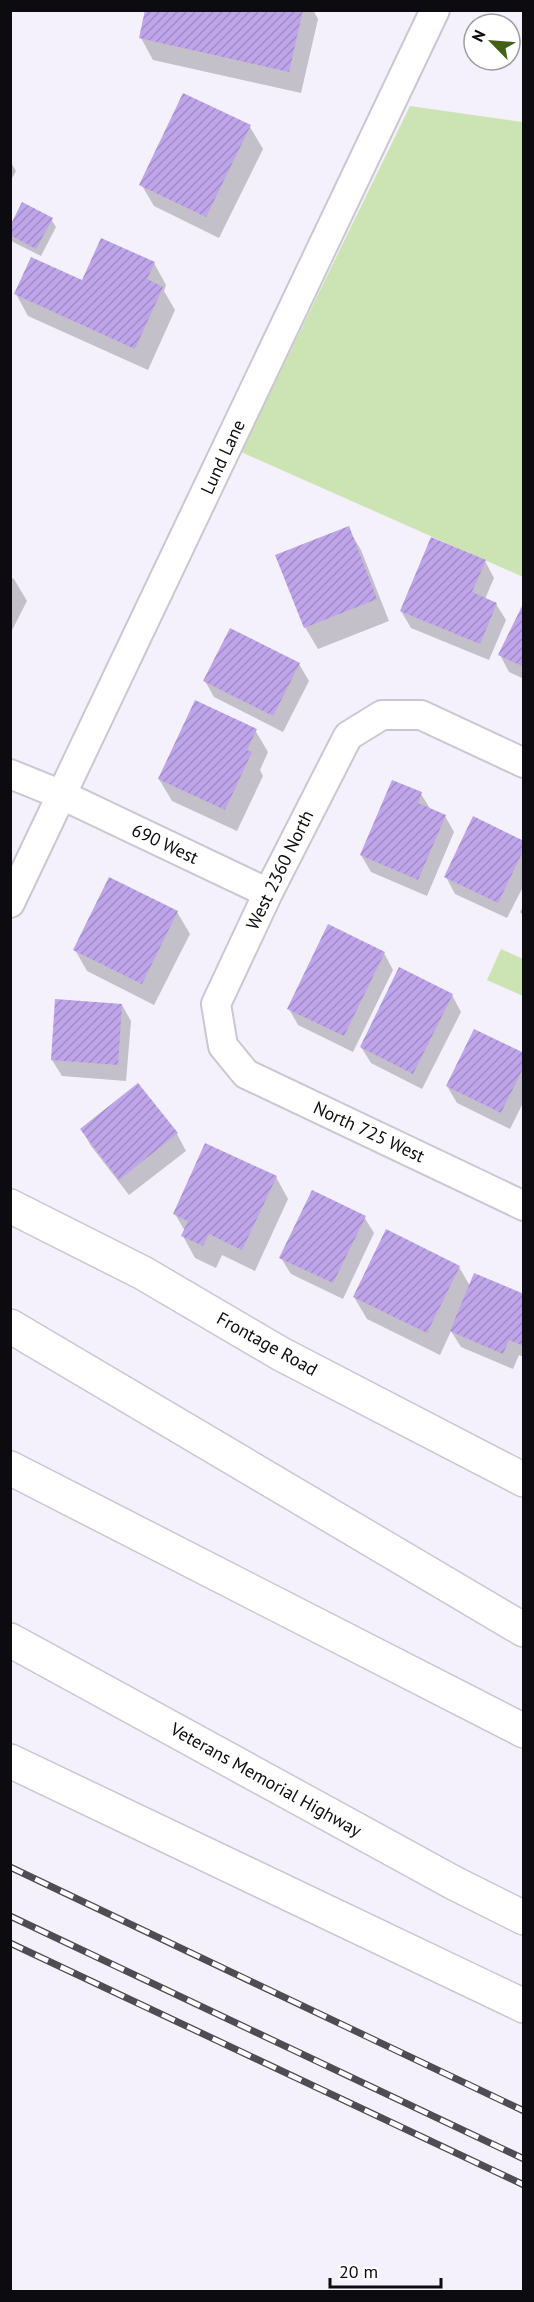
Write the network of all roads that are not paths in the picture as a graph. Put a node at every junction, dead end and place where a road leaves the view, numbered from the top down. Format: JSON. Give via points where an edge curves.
{"nodes":[{"id":1,"x":435,"y":10,"type":"edge"},
{"id":2,"x":524,"y":763,"type":"edge"},
{"id":3,"x":10,"y":774,"type":"edge"},
{"id":4,"x":62,"y":795,"type":"junction"},
{"id":5,"x":268,"y":893,"type":"junction"},
{"id":6,"x":10,"y":903,"type":"edge"},
{"id":7,"x":223,"y":1046,"type":"joint"},
{"id":8,"x":10,"y":1206,"type":"edge"},
{"id":9,"x":524,"y":1206,"type":"edge"},
{"id":10,"x":10,"y":1326,"type":"edge"},
{"id":11,"x":10,"y":1468,"type":"edge"},
{"id":12,"x":524,"y":1480,"type":"edge"},
{"id":13,"x":524,"y":1630,"type":"edge"},
{"id":14,"x":10,"y":1640,"type":"edge"},
{"id":15,"x":524,"y":1731,"type":"edge"},
{"id":16,"x":10,"y":1761,"type":"edge"},
{"id":17,"x":524,"y":1918,"type":"edge"},
{"id":18,"x":524,"y":2006,"type":"edge"}],
"edges":[{"from":1,"to":4,"type":"street","name":"Lund Lane"},
{"from":2,"to":5,"type":"street","name":"West 2360 North","via":[[421,715],[382,714],[348,736]]},
{"from":3,"to":4,"type":"street","name":"690 West"},
{"from":4,"to":5,"type":"street","name":"690 West"},
{"from":4,"to":6,"type":"street","name":"Lund Lane"},
{"from":5,"to":7,"type":"street","name":"West 2360 North","via":[[216,1004]]},
{"from":7,"to":9,"type":"street","name":"North 725 West","via":[[246,1074]]},
{"from":8,"to":12,"type":"main road","name":"Frontage Road","via":[[143,1274],[281,1354]]},
{"from":10,"to":13,"type":"main road"},
{"from":11,"to":15,"type":"main road"},
{"from":14,"to":17,"type":"main road","name":"Veterans Memorial Highway"},
{"from":16,"to":18,"type":"main road"}]}
